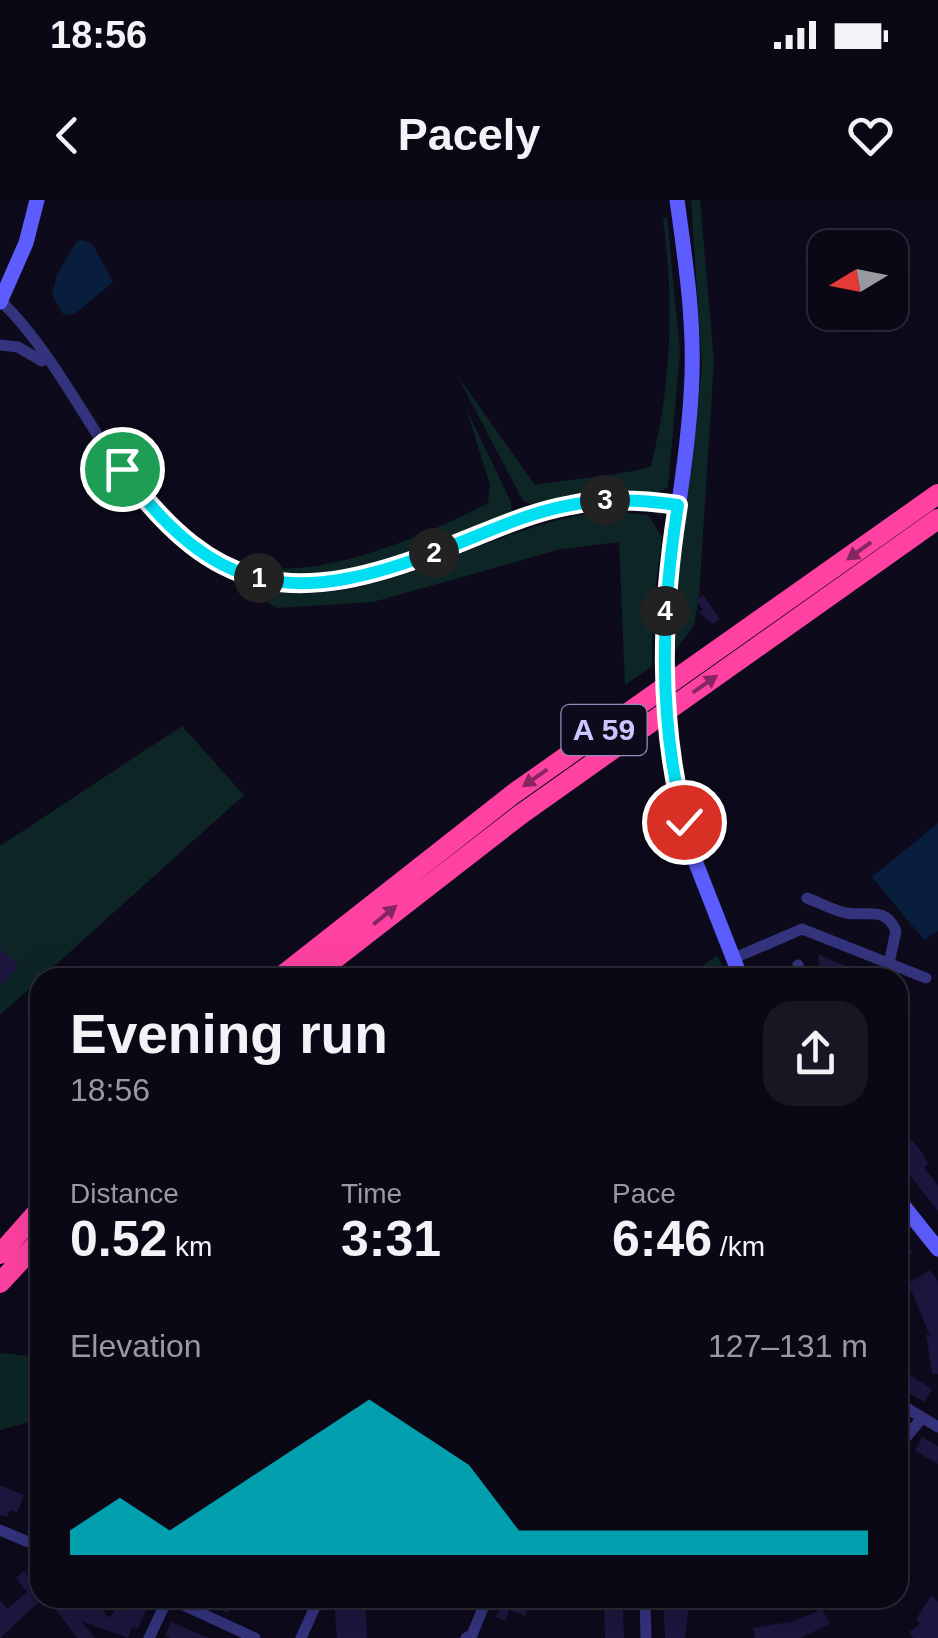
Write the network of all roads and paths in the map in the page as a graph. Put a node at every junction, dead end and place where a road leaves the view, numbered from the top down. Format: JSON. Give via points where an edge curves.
{"nodes":[{"id":1,"x":37,"y":200,"type":"edge"},
{"id":2,"x":678,"y":200,"type":"edge"},
{"id":3,"x":0,"y":302,"type":"edge"},
{"id":4,"x":0,"y":345,"type":"edge"},
{"id":5,"x":50,"y":366,"type":"junction"},
{"id":6,"x":938,"y":494,"type":"edge"},
{"id":7,"x":678,"y":505,"type":"junction"},
{"id":8,"x":938,"y":519,"type":"edge"},
{"id":9,"x":807,"y":898,"type":"dead end"},
{"id":10,"x":732,"y":959,"type":"junction"},
{"id":11,"x":889,"y":963,"type":"junction"},
{"id":12,"x":292,"y":968,"type":"edge"},
{"id":13,"x":323,"y":968,"type":"edge"},
{"id":14,"x":736,"y":968,"type":"edge"},
{"id":15,"x":901,"y":968,"type":"edge"},
{"id":16,"x":908,"y":971,"type":"edge"},
{"id":17,"x":926,"y":978,"type":"dead end"},
{"id":18,"x":908,"y":1212,"type":"edge"},
{"id":19,"x":30,"y":1220,"type":"edge"},
{"id":20,"x":938,"y":1249,"type":"edge"},
{"id":21,"x":30,"y":1251,"type":"edge"},
{"id":22,"x":0,"y":1254,"type":"edge"},
{"id":23,"x":0,"y":1283,"type":"edge"},
{"id":24,"x":908,"y":1409,"type":"edge"},
{"id":25,"x":922,"y":1418,"type":"junction"},
{"id":26,"x":938,"y":1427,"type":"edge"},
{"id":27,"x":908,"y":1434,"type":"edge"},
{"id":28,"x":0,"y":1530,"type":"edge"},
{"id":29,"x":30,"y":1543,"type":"edge"},
{"id":30,"x":164,"y":1608,"type":"edge"},
{"id":31,"x":190,"y":1608,"type":"edge"},
{"id":32,"x":315,"y":1608,"type":"edge"},
{"id":33,"x":483,"y":1608,"type":"edge"},
{"id":34,"x":645,"y":1608,"type":"edge"},
{"id":35,"x":150,"y":1638,"type":"edge"},
{"id":36,"x":255,"y":1638,"type":"edge"},
{"id":37,"x":302,"y":1638,"type":"edge"},
{"id":38,"x":462,"y":1638,"type":"edge"},
{"id":39,"x":646,"y":1638,"type":"edge"}],
"edges":[{"from":1,"to":3,"type":"street"},
{"from":2,"to":7,"type":"street","via":[[692,336]]},
{"from":3,"to":5,"type":"street"},
{"from":4,"to":5,"type":"street","via":[[26,350]]},
{"from":5,"to":7,"type":"street","via":[[174,534],[216,563],[258,578],[350,580],[570,505]]},
{"from":6,"to":12,"type":"highway","number":"A 59","one_way":true,"via":[[513,794]]},
{"from":7,"to":10,"type":"street","bridge":true,"via":[[664,656],[670,742],[692,852]]},
{"from":13,"to":8,"type":"highway","number":"A 59","one_way":true,"via":[[520,814]]},
{"from":9,"to":11,"type":"street","via":[[849,914],[887,917],[896,931]]},
{"from":10,"to":11,"type":"street","via":[[802,930]]},
{"from":10,"to":14,"type":"street"},
{"from":11,"to":15,"type":"street"},
{"from":16,"to":17,"type":"street"},
{"from":18,"to":20,"type":"street"},
{"from":19,"to":22,"type":"highway"},
{"from":21,"to":23,"type":"highway"},
{"from":24,"to":25,"type":"street"},
{"from":25,"to":26,"type":"street"},
{"from":25,"to":27,"type":"street"},
{"from":28,"to":29,"type":"street"},
{"from":30,"to":35,"type":"street"},
{"from":31,"to":36,"type":"street"},
{"from":32,"to":37,"type":"street"},
{"from":33,"to":38,"type":"street","via":[[472,1635]]},
{"from":34,"to":39,"type":"street"}]}
